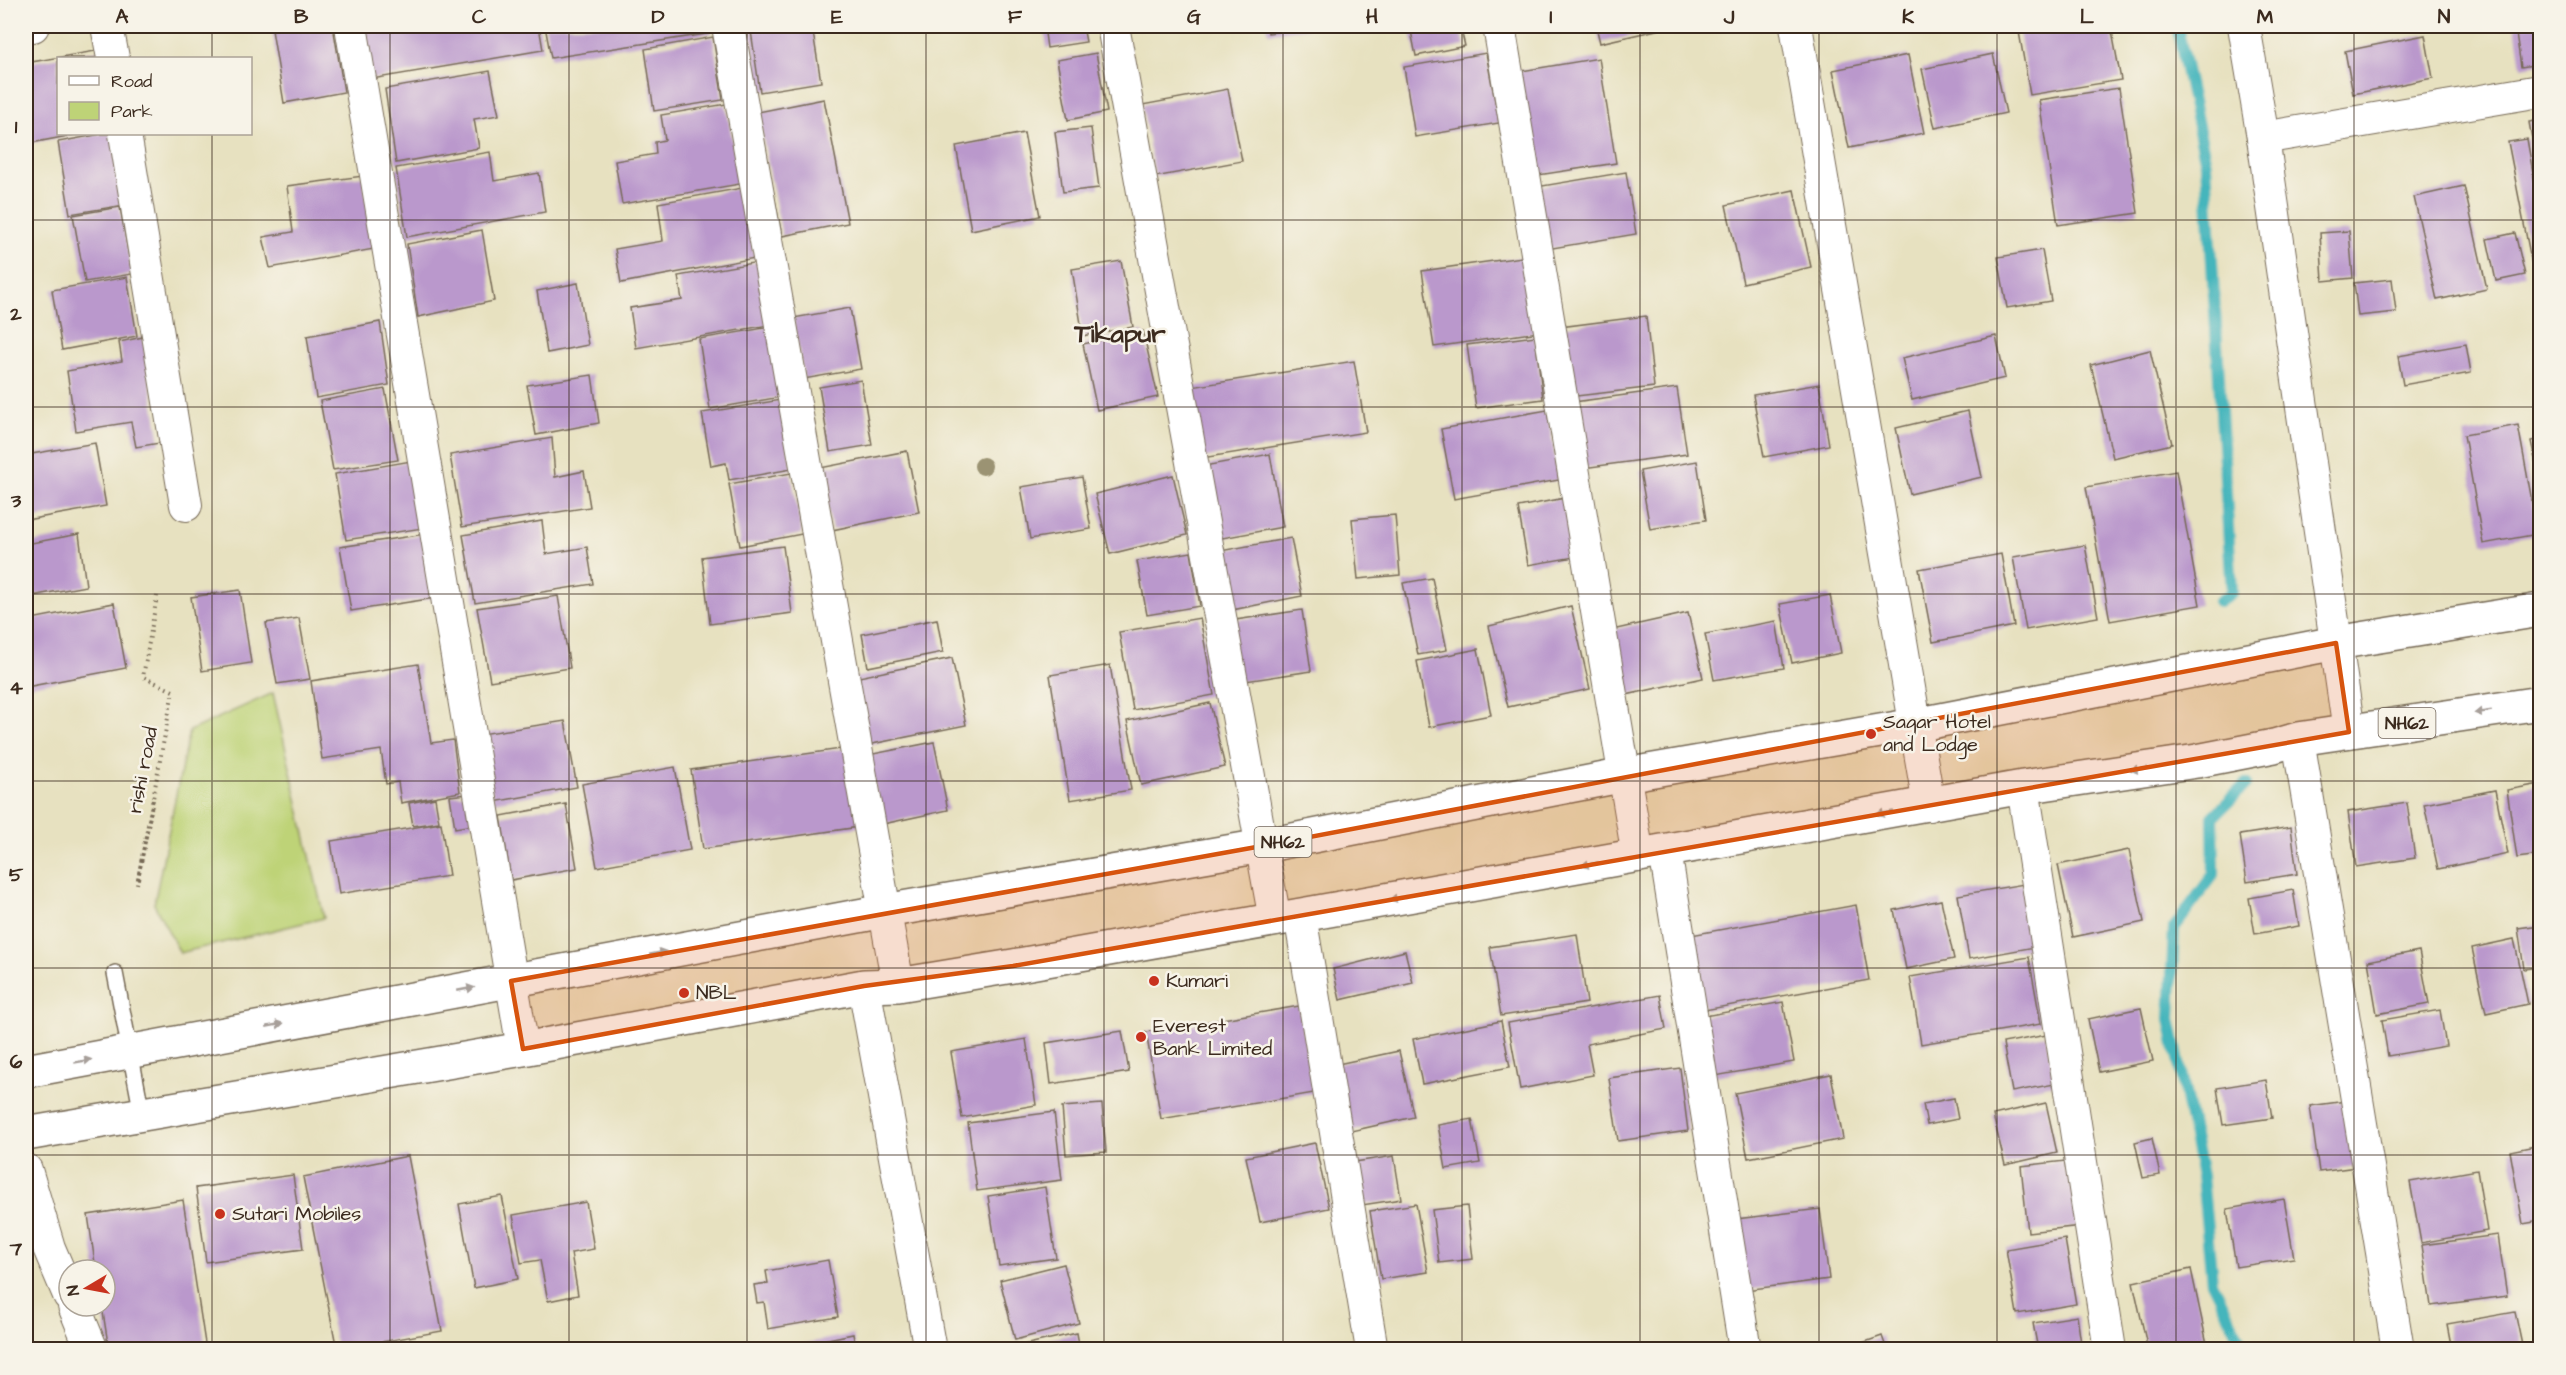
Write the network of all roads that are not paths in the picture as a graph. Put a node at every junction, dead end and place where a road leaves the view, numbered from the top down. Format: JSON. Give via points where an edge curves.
{"nodes":[{"id":1,"x":33,"y":26,"type":"edge"},
{"id":2,"x":107,"y":26,"type":"edge"},
{"id":3,"x":351,"y":26,"type":"edge"},
{"id":4,"x":728,"y":26,"type":"edge"},
{"id":5,"x":1113,"y":26,"type":"edge"},
{"id":6,"x":1499,"y":26,"type":"edge"},
{"id":7,"x":1796,"y":26,"type":"edge"},
{"id":8,"x":2244,"y":26,"type":"edge"},
{"id":9,"x":26,"y":27,"type":"edge"},
{"id":10,"x":112,"y":57,"type":"edge"},
{"id":11,"x":2541,"y":91,"type":"edge"},
{"id":12,"x":125,"y":135,"type":"edge"},
{"id":13,"x":2263,"y":138,"type":"junction"},
{"id":14,"x":186,"y":505,"type":"dead end"},
{"id":15,"x":2541,"y":610,"type":"edge"},
{"id":16,"x":2336,"y":643,"type":"junction"},
{"id":17,"x":2541,"y":703,"type":"edge"},
{"id":18,"x":1916,"y":725,"type":"junction"},
{"id":19,"x":2349,"y":732,"type":"junction"},
{"id":20,"x":2286,"y":743,"type":"junction"},
{"id":21,"x":1625,"y":775,"type":"junction"},
{"id":22,"x":2023,"y":786,"type":"junction"},
{"id":23,"x":1929,"y":805,"type":"junction"},
{"id":24,"x":1262,"y":846,"type":"junction"},
{"id":25,"x":1652,"y":853,"type":"junction"},
{"id":26,"x":885,"y":911,"type":"junction"},
{"id":27,"x":1288,"y":917,"type":"junction"},
{"id":28,"x":115,"y":973,"type":"dead end"},
{"id":29,"x":511,"y":981,"type":"junction"},
{"id":30,"x":898,"y":985,"type":"junction"},
{"id":31,"x":864,"y":986,"type":"junction"},
{"id":32,"x":522,"y":1049,"type":"junction"},
{"id":33,"x":130,"y":1053,"type":"junction"},
{"id":34,"x":26,"y":1071,"type":"edge"},
{"id":35,"x":142,"y":1114,"type":"junction"},
{"id":36,"x":26,"y":1134,"type":"edge"},
{"id":37,"x":26,"y":1170,"type":"edge"},
{"id":38,"x":57,"y":1267,"type":"edge"},
{"id":39,"x":79,"y":1318,"type":"edge"},
{"id":40,"x":92,"y":1350,"type":"edge"},
{"id":41,"x":930,"y":1350,"type":"edge"},
{"id":42,"x":1372,"y":1350,"type":"edge"},
{"id":43,"x":1745,"y":1350,"type":"edge"},
{"id":44,"x":2110,"y":1350,"type":"edge"},
{"id":45,"x":2398,"y":1350,"type":"edge"}],
"edges":[{"from":1,"to":9,"type":"street"},
{"from":2,"to":10,"type":"street"},
{"from":3,"to":29,"type":"street"},
{"from":4,"to":26,"type":"street"},
{"from":5,"to":24,"type":"street"},
{"from":6,"to":21,"type":"street"},
{"from":7,"to":18,"type":"street"},
{"from":8,"to":13,"type":"street"},
{"from":11,"to":13,"type":"street"},
{"from":12,"to":14,"type":"street"},
{"from":13,"to":16,"type":"street"},
{"from":15,"to":16,"type":"main road","number":"NH62"},
{"from":16,"to":18,"type":"main road","number":"NH62"},
{"from":16,"to":19,"type":"street"},
{"from":17,"to":19,"type":"main road","number":"NH62","one_way":true},
{"from":18,"to":21,"type":"main road","number":"NH62"},
{"from":18,"to":23,"type":"street"},
{"from":19,"to":20,"type":"main road","number":"NH62"},
{"from":20,"to":22,"type":"main road","number":"NH62","one_way":true},
{"from":20,"to":45,"type":"street"},
{"from":21,"to":24,"type":"main road","number":"NH62"},
{"from":21,"to":25,"type":"street"},
{"from":22,"to":23,"type":"main road","number":"NH62"},
{"from":22,"to":44,"type":"street"},
{"from":23,"to":25,"type":"main road","number":"NH62","one_way":true},
{"from":24,"to":26,"type":"main road","number":"NH62"},
{"from":24,"to":27,"type":"street"},
{"from":25,"to":27,"type":"main road","number":"NH62","one_way":true},
{"from":25,"to":43,"type":"street"},
{"from":29,"to":26,"type":"main road","number":"NH62","one_way":true},
{"from":26,"to":30,"type":"street"},
{"from":27,"to":30,"type":"main road","number":"NH62"},
{"from":27,"to":42,"type":"street"},
{"from":28,"to":33,"type":"lane"},
{"from":29,"to":32,"type":"street"},
{"from":33,"to":29,"type":"main road","number":"NH62","one_way":true},
{"from":30,"to":31,"type":"main road","number":"NH62"},
{"from":31,"to":32,"type":"main road","number":"NH62"},
{"from":31,"to":41,"type":"street"},
{"from":32,"to":35,"type":"main road","number":"NH62"},
{"from":34,"to":33,"type":"main road","number":"NH62","one_way":true},
{"from":33,"to":35,"type":"lane"},
{"from":35,"to":36,"type":"main road","number":"NH62"},
{"from":37,"to":38,"type":"street"},
{"from":39,"to":40,"type":"street"}]}
